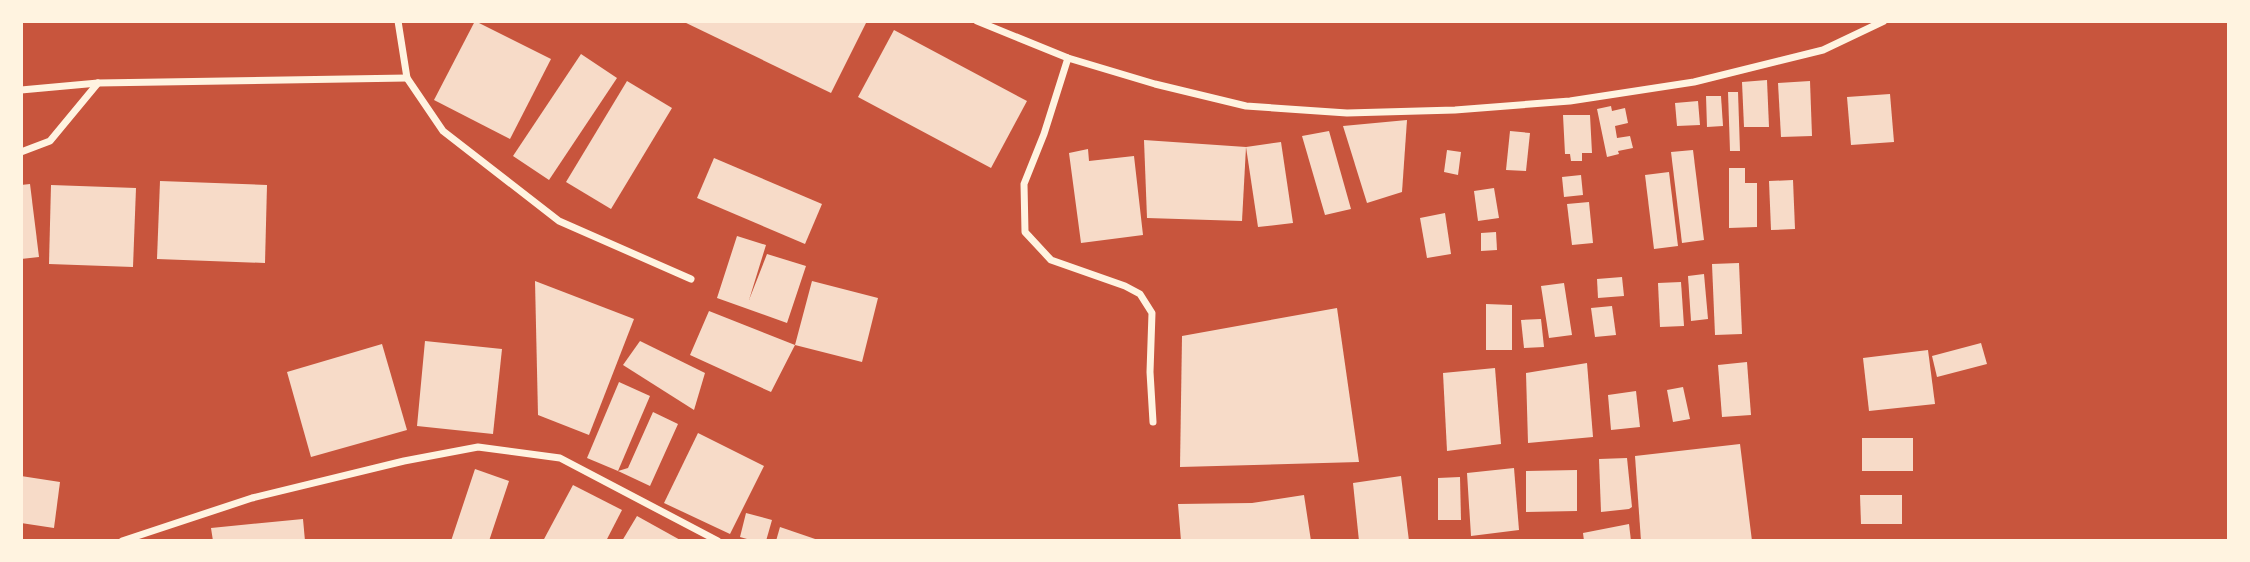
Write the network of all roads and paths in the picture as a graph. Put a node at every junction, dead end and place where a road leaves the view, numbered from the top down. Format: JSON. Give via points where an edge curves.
{"nodes":[{"id":1,"x":398,"y":21,"type":"edge"},
{"id":2,"x":977,"y":21,"type":"edge"},
{"id":3,"x":1884,"y":21,"type":"edge"},
{"id":4,"x":1068,"y":58,"type":"junction"},
{"id":5,"x":407,"y":78,"type":"junction"},
{"id":6,"x":99,"y":83,"type":"junction"},
{"id":7,"x":21,"y":90,"type":"edge"},
{"id":8,"x":21,"y":152,"type":"edge"},
{"id":9,"x":691,"y":279,"type":"dead end"},
{"id":10,"x":1153,"y":422,"type":"dead end"},
{"id":11,"x":122,"y":541,"type":"edge"},
{"id":12,"x":718,"y":541,"type":"edge"}],
"edges":[{"from":1,"to":5,"type":"street"},
{"from":2,"to":4,"type":"street"},
{"from":3,"to":4,"type":"street","via":[[1823,50],[1694,82],[1570,101],[1455,110],[1346,113],[1246,106]]},
{"from":4,"to":10,"type":"street","via":[[1024,184],[1025,232],[1051,260],[1140,294],[1152,313]]},
{"from":5,"to":6,"type":"street"},
{"from":5,"to":9,"type":"street","via":[[443,131],[559,221]]},
{"from":6,"to":7,"type":"street"},
{"from":6,"to":8,"type":"street","via":[[50,141]]},
{"from":11,"to":12,"type":"street","via":[[252,498],[478,447],[561,458]]}]}
